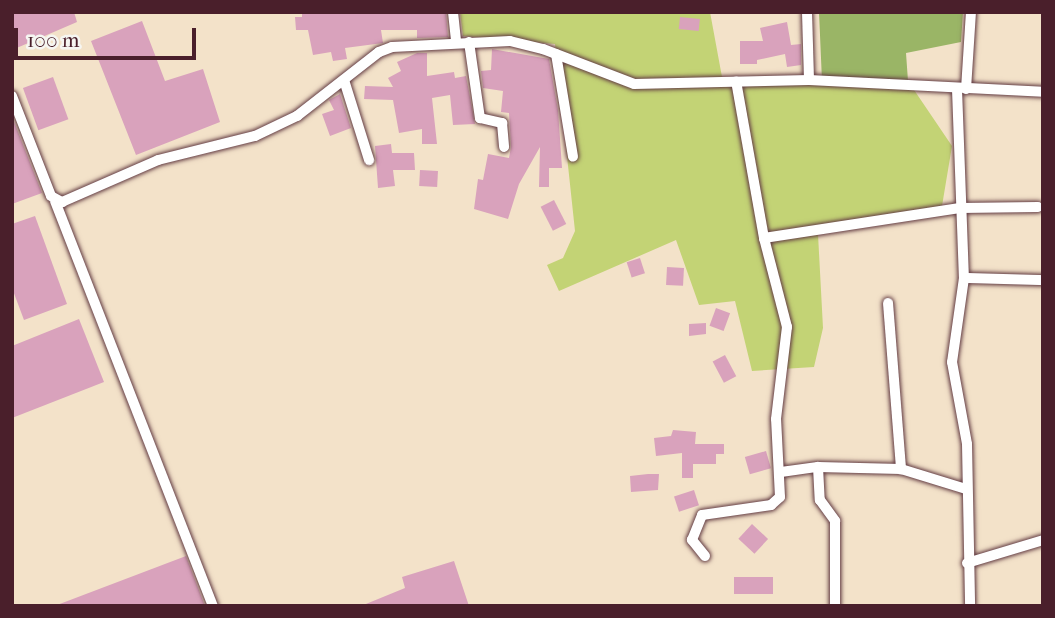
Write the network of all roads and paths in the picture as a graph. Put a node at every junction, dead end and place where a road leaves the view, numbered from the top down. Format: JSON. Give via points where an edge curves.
{"nodes":[{"id":1,"x":453,"y":12,"type":"edge"},
{"id":2,"x":807,"y":12,"type":"edge"},
{"id":3,"x":971,"y":12,"type":"edge"},
{"id":4,"x":469,"y":42,"type":"junction"},
{"id":5,"x":456,"y":43,"type":"junction"},
{"id":6,"x":556,"y":54,"type":"junction"},
{"id":7,"x":344,"y":80,"type":"junction"},
{"id":8,"x":808,"y":80,"type":"junction"},
{"id":9,"x":736,"y":81,"type":"junction"},
{"id":10,"x":961,"y":89,"type":"junction"},
{"id":11,"x":1043,"y":92,"type":"edge"},
{"id":12,"x":12,"y":96,"type":"edge"},
{"id":13,"x":504,"y":147,"type":"dead end"},
{"id":14,"x":573,"y":157,"type":"dead end"},
{"id":15,"x":369,"y":160,"type":"dead end"},
{"id":16,"x":55,"y":201,"type":"junction"},
{"id":17,"x":1038,"y":207,"type":"dead end"},
{"id":18,"x":960,"y":208,"type":"junction"},
{"id":19,"x":764,"y":237,"type":"junction"},
{"id":20,"x":964,"y":278,"type":"junction"},
{"id":21,"x":1043,"y":279,"type":"edge"},
{"id":22,"x":888,"y":303,"type":"dead end"},
{"id":23,"x":818,"y":467,"type":"junction"},
{"id":24,"x":901,"y":469,"type":"junction"},
{"id":25,"x":781,"y":472,"type":"junction"},
{"id":26,"x":966,"y":489,"type":"junction"},
{"id":27,"x":1043,"y":540,"type":"edge"},
{"id":28,"x":705,"y":556,"type":"dead end"},
{"id":29,"x":967,"y":563,"type":"junction"},
{"id":30,"x":213,"y":606,"type":"edge"},
{"id":31,"x":835,"y":606,"type":"edge"},
{"id":32,"x":970,"y":606,"type":"edge"}],
"edges":[{"from":1,"to":5,"type":"street"},
{"from":2,"to":8,"type":"street"},
{"from":3,"to":10,"type":"street"},
{"from":4,"to":5,"type":"street"},
{"from":4,"to":6,"type":"street","via":[[510,41]]},
{"from":4,"to":13,"type":"street","via":[[480,118],[502,123]]},
{"from":5,"to":7,"type":"street","via":[[386,49]]},
{"from":6,"to":9,"type":"street","via":[[634,84]]},
{"from":6,"to":14,"type":"street"},
{"from":7,"to":15,"type":"street"},
{"from":7,"to":16,"type":"street","via":[[297,117],[255,136],[158,160]]},
{"from":8,"to":9,"type":"street"},
{"from":8,"to":10,"type":"street"},
{"from":9,"to":19,"type":"street"},
{"from":10,"to":11,"type":"street"},
{"from":10,"to":18,"type":"street"},
{"from":12,"to":16,"type":"street"},
{"from":16,"to":30,"type":"street"},
{"from":17,"to":18,"type":"street"},
{"from":18,"to":19,"type":"street"},
{"from":18,"to":20,"type":"street"},
{"from":19,"to":25,"type":"street","via":[[788,342],[776,419]]},
{"from":20,"to":21,"type":"street"},
{"from":20,"to":26,"type":"street","via":[[952,362],[964,419]]},
{"from":22,"to":24,"type":"street"},
{"from":23,"to":24,"type":"street"},
{"from":23,"to":25,"type":"street"},
{"from":23,"to":31,"type":"street","via":[[820,500],[835,521]]},
{"from":24,"to":26,"type":"street"},
{"from":25,"to":28,"type":"street","via":[[780,497],[771,505],[710,512],[696,522],[692,540]]},
{"from":26,"to":29,"type":"street"},
{"from":27,"to":29,"type":"street"},
{"from":29,"to":32,"type":"street"}]}
